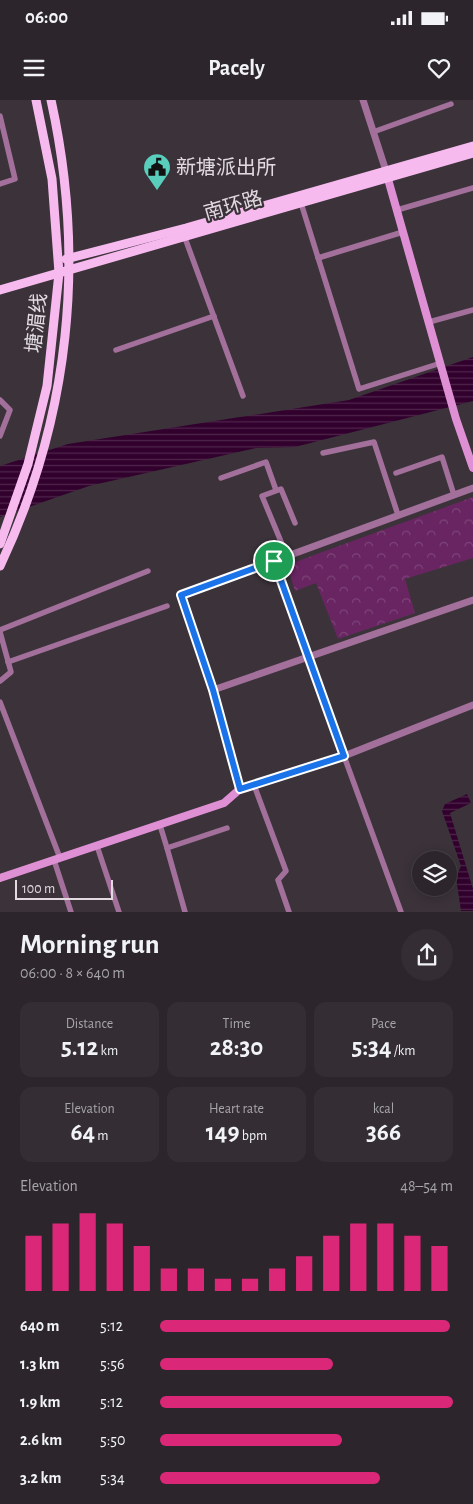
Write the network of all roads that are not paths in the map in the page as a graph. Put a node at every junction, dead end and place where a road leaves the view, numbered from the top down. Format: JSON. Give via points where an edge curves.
{"nodes":[{"id":1,"x":36,"y":100,"type":"edge"},
{"id":2,"x":51,"y":100,"type":"edge"},
{"id":3,"x":363,"y":100,"type":"edge"},
{"id":4,"x":451,"y":104,"type":"dead end"},
{"id":5,"x":0,"y":116,"type":"edge"},
{"id":6,"x":373,"y":132,"type":"junction"},
{"id":7,"x":473,"y":146,"type":"edge"},
{"id":8,"x":473,"y":153,"type":"edge"},
{"id":9,"x":387,"y":174,"type":"junction"},
{"id":10,"x":0,"y":184,"type":"edge"},
{"id":11,"x":473,"y":188,"type":"edge"},
{"id":12,"x":301,"y":203,"type":"junction"},
{"id":13,"x":397,"y":210,"type":"junction"},
{"id":14,"x":403,"y":232,"type":"junction"},
{"id":15,"x":184,"y":238,"type":"junction"},
{"id":16,"x":70,"y":258,"type":"junction"},
{"id":17,"x":318,"y":258,"type":"junction"},
{"id":18,"x":58,"y":262,"type":"junction"},
{"id":19,"x":70,"y":269,"type":"junction"},
{"id":20,"x":59,"y":272,"type":"junction"},
{"id":21,"x":0,"y":290,"type":"edge"},
{"id":22,"x":473,"y":310,"type":"edge"},
{"id":23,"x":214,"y":316,"type":"junction"},
{"id":24,"x":429,"y":322,"type":"junction"},
{"id":25,"x":116,"y":350,"type":"dead end"},
{"id":26,"x":441,"y":363,"type":"junction"},
{"id":27,"x":243,"y":396,"type":"dead end"},
{"id":28,"x":0,"y":400,"type":"edge"},
{"id":29,"x":0,"y":436,"type":"edge"},
{"id":30,"x":323,"y":453,"type":"dead end"},
{"id":31,"x":473,"y":468,"type":"edge"},
{"id":32,"x":396,"y":473,"type":"dead end"},
{"id":33,"x":221,"y":478,"type":"dead end"},
{"id":34,"x":473,"y":488,"type":"edge"},
{"id":35,"x":276,"y":490,"type":"junction"},
{"id":36,"x":454,"y":495,"type":"junction"},
{"id":37,"x":398,"y":515,"type":"junction"},
{"id":38,"x":295,"y":523,"type":"dead end"},
{"id":39,"x":0,"y":544,"type":"edge"},
{"id":40,"x":287,"y":556,"type":"junction"},
{"id":41,"x":274,"y":561,"type":"junction"},
{"id":42,"x":0,"y":566,"type":"edge"},
{"id":43,"x":148,"y":571,"type":"dead end"},
{"id":44,"x":473,"y":600,"type":"edge"},
{"id":45,"x":167,"y":606,"type":"dead end"},
{"id":46,"x":0,"y":631,"type":"edge"},
{"id":47,"x":309,"y":657,"type":"junction"},
{"id":48,"x":8,"y":662,"type":"junction"},
{"id":49,"x":0,"y":681,"type":"edge"},
{"id":50,"x":213,"y":690,"type":"junction"},
{"id":51,"x":0,"y":702,"type":"edge"},
{"id":52,"x":473,"y":705,"type":"edge"},
{"id":53,"x":344,"y":756,"type":"junction"},
{"id":54,"x":254,"y":785,"type":"junction"},
{"id":55,"x":240,"y":789,"type":"junction"},
{"id":56,"x":160,"y":825,"type":"junction"},
{"id":57,"x":227,"y":828,"type":"dead end"},
{"id":58,"x":97,"y":846,"type":"junction"},
{"id":59,"x":167,"y":848,"type":"junction"},
{"id":60,"x":57,"y":859,"type":"junction"},
{"id":61,"x":0,"y":878,"type":"edge"},
{"id":62,"x":71,"y":912,"type":"edge"},
{"id":63,"x":119,"y":912,"type":"edge"},
{"id":64,"x":185,"y":912,"type":"edge"},
{"id":65,"x":289,"y":912,"type":"edge"},
{"id":66,"x":401,"y":912,"type":"edge"}],
"edges":[{"from":1,"to":18,"type":"main road","name":"塘湄线","via":[[52,179]]},
{"from":2,"to":16,"type":"main road","via":[[61,144]]},
{"from":3,"to":6,"type":"street"},
{"from":4,"to":6,"type":"street"},
{"from":5,"to":10,"type":"street","via":[[15,179]]},
{"from":6,"to":9,"type":"street"},
{"from":7,"to":9,"type":"main road","name":"南环路"},
{"from":8,"to":9,"type":"main road","name":"南环路"},
{"from":9,"to":12,"type":"main road","name":"南环路"},
{"from":9,"to":13,"type":"main road"},
{"from":9,"to":16,"type":"main road","name":"南环路"},
{"from":11,"to":13,"type":"street"},
{"from":12,"to":15,"type":"main road","name":"南环路"},
{"from":12,"to":17,"type":"street"},
{"from":13,"to":14,"type":"main road"},
{"from":14,"to":17,"type":"street"},
{"from":14,"to":24,"type":"main road"},
{"from":15,"to":19,"type":"main road","name":"南环路"},
{"from":15,"to":23,"type":"street"},
{"from":16,"to":18,"type":"main road","name":"南环路"},
{"from":16,"to":19,"type":"main road"},
{"from":17,"to":26,"type":"street","via":[[359,389]]},
{"from":18,"to":20,"type":"main road","name":"塘湄线"},
{"from":19,"to":20,"type":"main road","name":"南环路"},
{"from":19,"to":42,"type":"main road","via":[[63,361],[48,434],[18,528]]},
{"from":20,"to":21,"type":"main road","name":"南环路"},
{"from":20,"to":39,"type":"main road","name":"塘湄线","via":[[47,386]]},
{"from":22,"to":24,"type":"street"},
{"from":23,"to":25,"type":"street"},
{"from":23,"to":27,"type":"street"},
{"from":24,"to":26,"type":"main road"},
{"from":26,"to":31,"type":"main road"},
{"from":28,"to":29,"type":"street","via":[[10,410]]},
{"from":30,"to":37,"type":"street","via":[[374,442]]},
{"from":32,"to":36,"type":"street","via":[[442,457]]},
{"from":33,"to":35,"type":"street","via":[[266,462]]},
{"from":34,"to":36,"type":"street"},
{"from":35,"to":38,"type":"street","via":[[281,488]]},
{"from":35,"to":40,"type":"street","via":[[262,496]]},
{"from":36,"to":37,"type":"street"},
{"from":37,"to":40,"type":"street"},
{"from":40,"to":41,"type":"street"},
{"from":41,"to":47,"type":"street"},
{"from":41,"to":50,"type":"street","via":[[181,595]]},
{"from":43,"to":46,"type":"street"},
{"from":44,"to":47,"type":"street"},
{"from":45,"to":48,"type":"street"},
{"from":46,"to":48,"type":"street"},
{"from":47,"to":50,"type":"street"},
{"from":47,"to":53,"type":"street"},
{"from":48,"to":49,"type":"street","via":[[11,672]]},
{"from":50,"to":55,"type":"street"},
{"from":51,"to":60,"type":"street"},
{"from":52,"to":53,"type":"street"},
{"from":53,"to":54,"type":"street"},
{"from":53,"to":66,"type":"street"},
{"from":54,"to":55,"type":"street"},
{"from":54,"to":65,"type":"street","via":[[286,871],[278,880]]},
{"from":55,"to":56,"type":"main road","via":[[224,803]]},
{"from":56,"to":58,"type":"main road"},
{"from":56,"to":59,"type":"street"},
{"from":57,"to":59,"type":"street"},
{"from":58,"to":60,"type":"main road"},
{"from":58,"to":63,"type":"street"},
{"from":59,"to":64,"type":"street"},
{"from":60,"to":61,"type":"main road"},
{"from":60,"to":62,"type":"street"}]}
